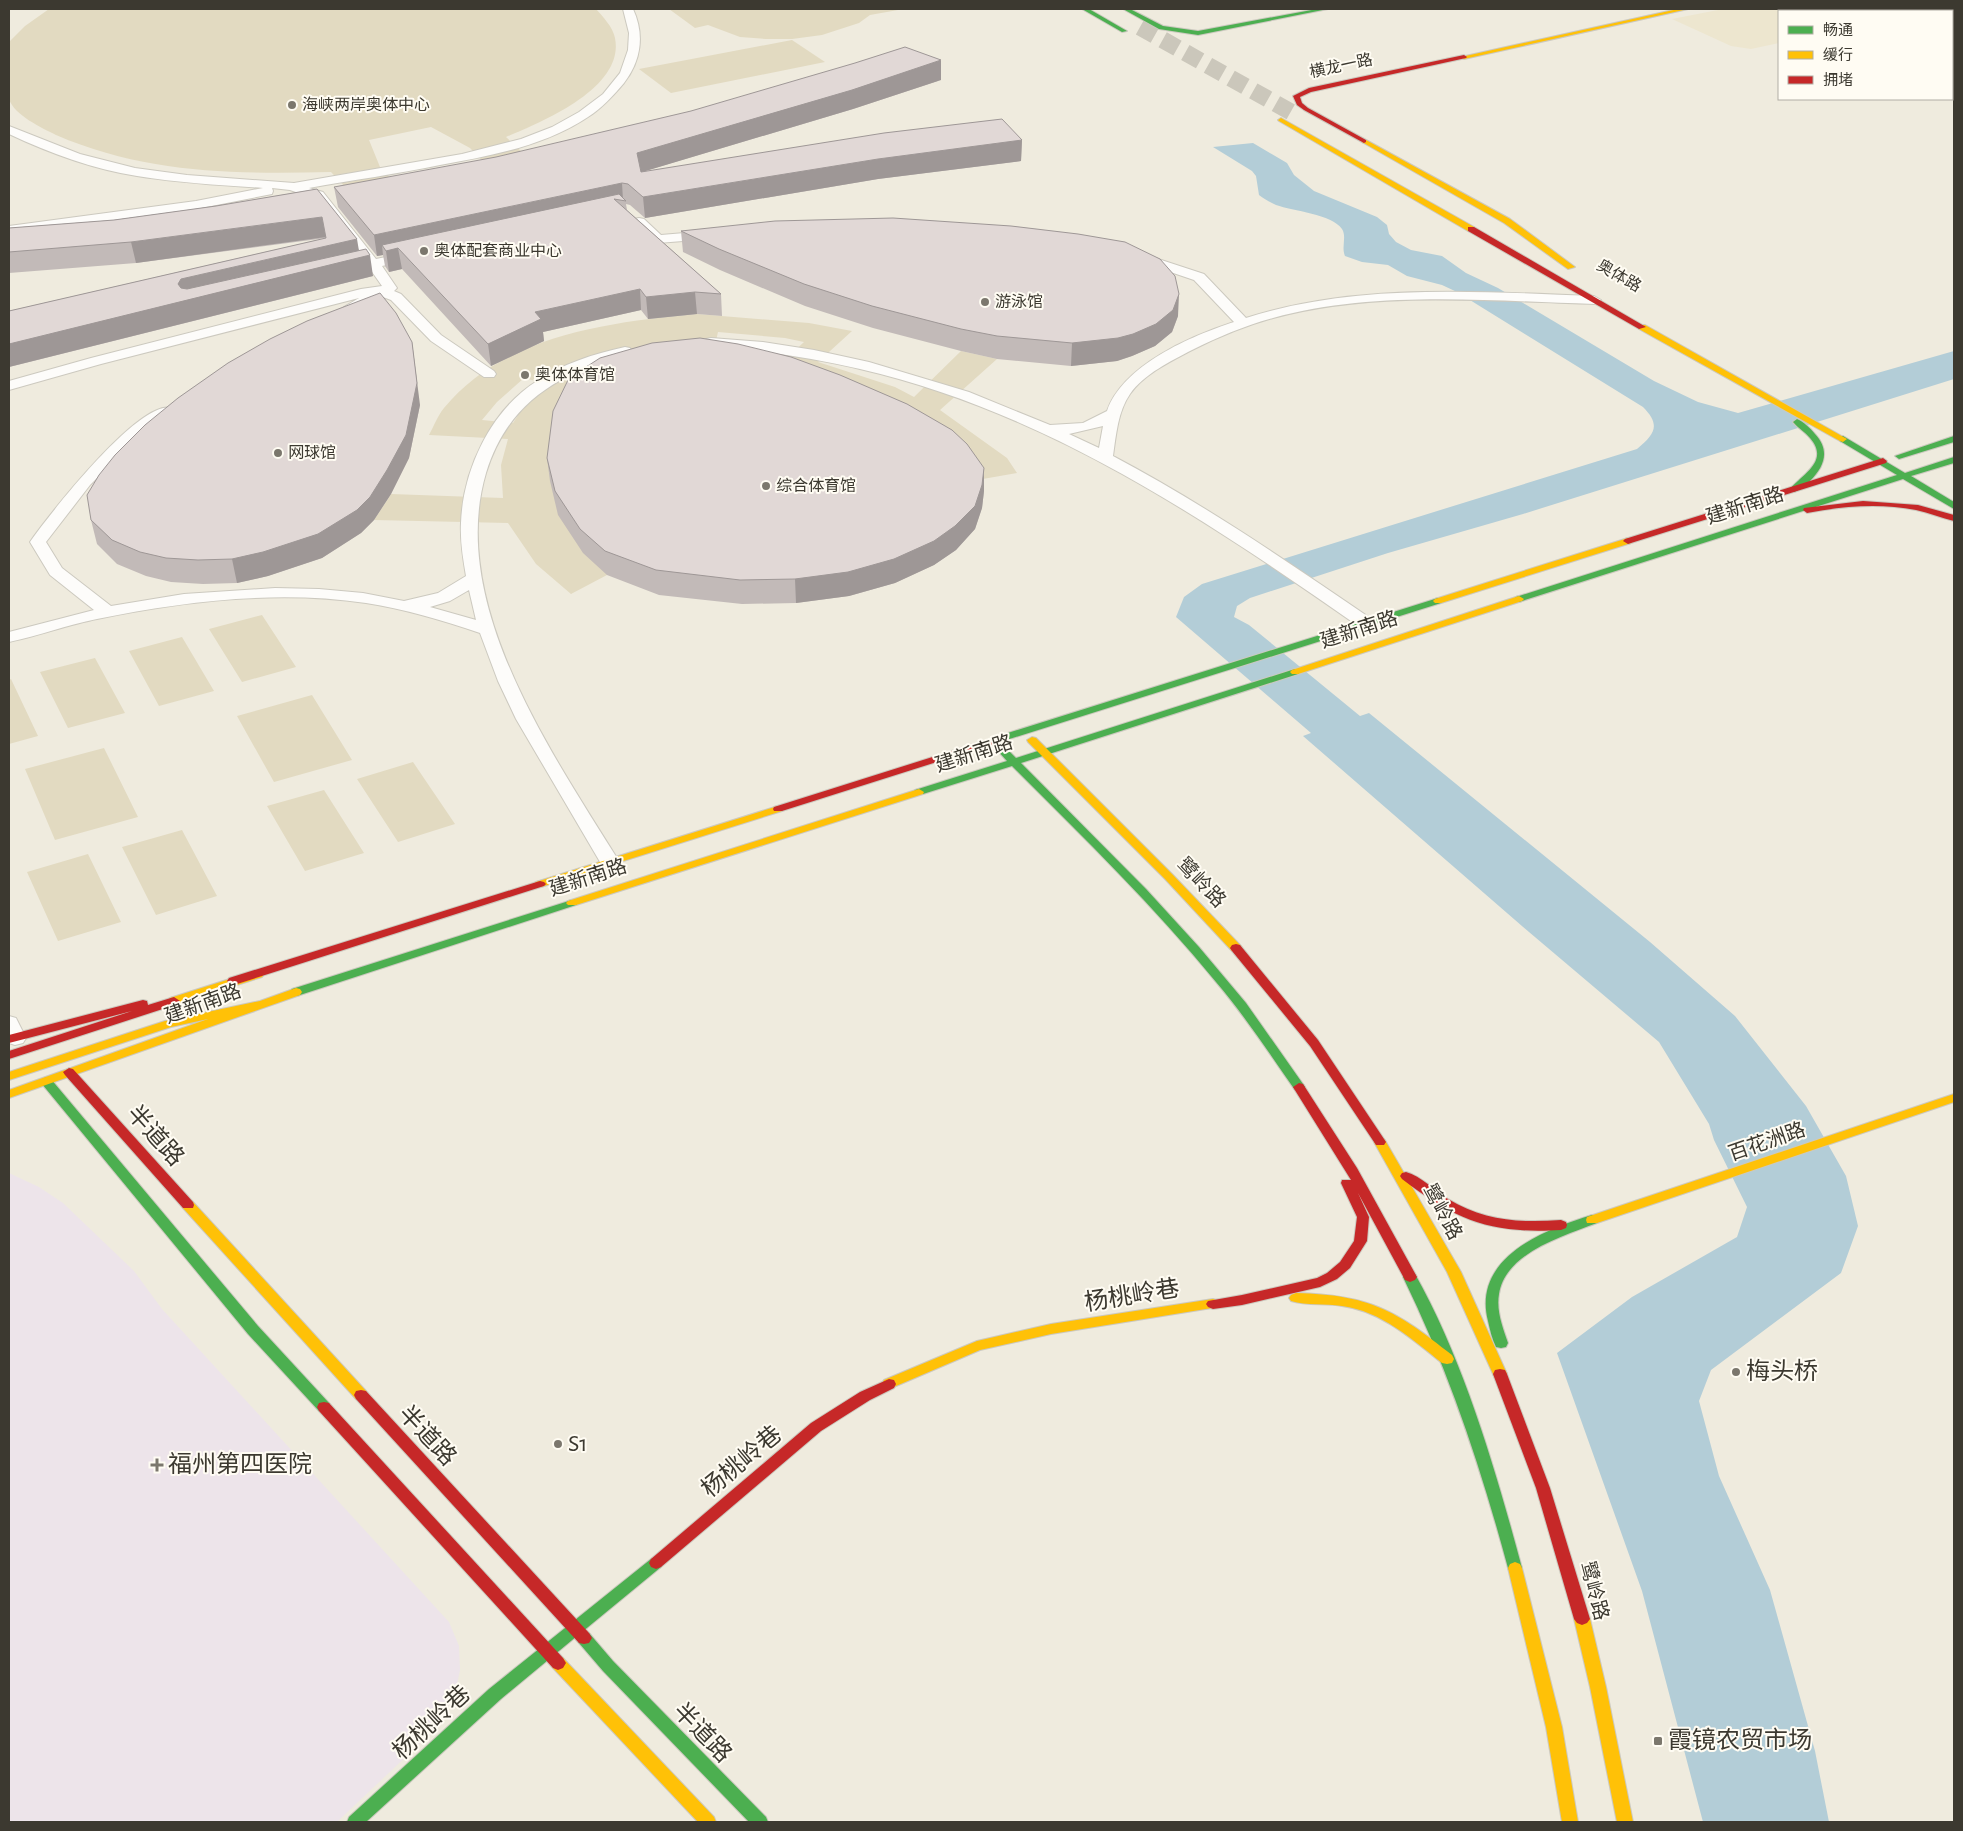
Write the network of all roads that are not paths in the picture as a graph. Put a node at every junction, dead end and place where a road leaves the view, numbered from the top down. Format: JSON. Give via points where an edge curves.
{"nodes":[{"id":1,"x":628,"y":9,"type":"edge"},
{"id":2,"x":1085,"y":9,"type":"edge"},
{"id":3,"x":1107,"y":9,"type":"edge"},
{"id":4,"x":1126,"y":9,"type":"edge"},
{"id":5,"x":1325,"y":9,"type":"edge"},
{"id":6,"x":1685,"y":9,"type":"edge"},
{"id":7,"x":1140,"y":27,"type":"tunnel mouth"},
{"id":8,"x":1124,"y":31,"type":"dead end"},
{"id":9,"x":1298,"y":116,"type":"tunnel mouth"},
{"id":10,"x":1281,"y":120,"type":"dead end"},
{"id":11,"x":9,"y":130,"type":"edge"},
{"id":12,"x":292,"y":186,"type":"junction"},
{"id":13,"x":631,"y":215,"type":"edge"},
{"id":14,"x":9,"y":230,"type":"edge"},
{"id":15,"x":725,"y":233,"type":"edge"},
{"id":16,"x":422,"y":253,"type":"edge"},
{"id":17,"x":1125,"y":253,"type":"edge"},
{"id":18,"x":373,"y":263,"type":"junction"},
{"id":19,"x":1575,"y":269,"type":"joint"},
{"id":20,"x":335,"y":272,"type":"edge"},
{"id":21,"x":382,"y":292,"type":"junction"},
{"id":22,"x":1594,"y":300,"type":"junction"},
{"id":23,"x":339,"y":313,"type":"edge"},
{"id":24,"x":1243,"y":323,"type":"junction"},
{"id":25,"x":695,"y":342,"type":"edge"},
{"id":26,"x":637,"y":349,"type":"edge"},
{"id":27,"x":1709,"y":366,"type":"junction"},
{"id":28,"x":489,"y":374,"type":"dead end"},
{"id":29,"x":9,"y":386,"type":"edge"},
{"id":30,"x":176,"y":404,"type":"edge"},
{"id":31,"x":1114,"y":413,"type":"junction"},
{"id":32,"x":1041,"y":427,"type":"junction"},
{"id":33,"x":1954,"y":439,"type":"edge"},
{"id":34,"x":1895,"y":453,"type":"junction"},
{"id":35,"x":1105,"y":457,"type":"junction"},
{"id":36,"x":1954,"y":460,"type":"edge"},
{"id":37,"x":1883,"y":461,"type":"junction"},
{"id":38,"x":1920,"y":471,"type":"junction"},
{"id":39,"x":1905,"y":475,"type":"junction"},
{"id":40,"x":1794,"y":489,"type":"junction"},
{"id":41,"x":1954,"y":493,"type":"edge"},
{"id":42,"x":1954,"y":506,"type":"edge"},
{"id":43,"x":1954,"y":518,"type":"edge"},
{"id":44,"x":1757,"y":522,"type":"junction"},
{"id":45,"x":474,"y":578,"type":"junction"},
{"id":46,"x":393,"y":603,"type":"junction"},
{"id":47,"x":106,"y":611,"type":"junction"},
{"id":48,"x":1367,"y":624,"type":"junction"},
{"id":49,"x":488,"y":630,"type":"junction"},
{"id":50,"x":9,"y":637,"type":"edge"},
{"id":51,"x":1024,"y":732,"type":"junction"},
{"id":52,"x":994,"y":742,"type":"junction"},
{"id":53,"x":1043,"y":751,"type":"junction"},
{"id":54,"x":1013,"y":761,"type":"junction"},
{"id":55,"x":610,"y":863,"type":"junction"},
{"id":56,"x":258,"y":974,"type":"junction"},
{"id":57,"x":258,"y":1004,"type":"junction"},
{"id":58,"x":10,"y":1039,"type":"edge"},
{"id":59,"x":69,"y":1072,"type":"junction"},
{"id":60,"x":9,"y":1076,"type":"edge"},
{"id":61,"x":46,"y":1081,"type":"junction"},
{"id":62,"x":9,"y":1094,"type":"edge"},
{"id":63,"x":1954,"y":1098,"type":"edge"},
{"id":64,"x":1318,"y":1113,"type":"junction"},
{"id":65,"x":1395,"y":1166,"type":"junction"},
{"id":66,"x":1592,"y":1220,"type":"junction"},
{"id":67,"x":1242,"y":1300,"type":"junction"},
{"id":68,"x":1504,"y":1351,"type":"dead end"},
{"id":69,"x":1446,"y":1359,"type":"junction"},
{"id":70,"x":1517,"y":1382,"type":"dead end"},
{"id":71,"x":1512,"y":1400,"type":"junction"},
{"id":72,"x":576,"y":1628,"type":"junction"},
{"id":73,"x":547,"y":1651,"type":"junction"},
{"id":74,"x":355,"y":1822,"type":"edge"},
{"id":75,"x":708,"y":1822,"type":"edge"},
{"id":76,"x":760,"y":1822,"type":"edge"},
{"id":77,"x":1570,"y":1822,"type":"edge"},
{"id":78,"x":1625,"y":1822,"type":"edge"}],
"edges":[{"from":1,"to":12,"type":"street","via":[[636,36],[630,65],[608,96],[574,119],[532,139],[489,152]]},
{"from":2,"to":8,"type":"main road"},
{"from":3,"to":7,"type":"main road"},
{"from":4,"to":5,"type":"main road","via":[[1161,28],[1198,33]]},
{"from":6,"to":19,"type":"main road","name":"横龙一路","via":[[1309,90],[1296,96],[1306,109],[1507,221]]},
{"from":9,"to":19,"type":"main road","name":"奥体路"},
{"from":10,"to":22,"type":"main road","name":"奥体路"},
{"from":11,"to":12,"type":"street","via":[[76,157],[135,172]]},
{"from":12,"to":14,"type":"street","via":[[196,205]]},
{"from":12,"to":18,"type":"street","via":[[318,195]]},
{"from":13,"to":15,"type":"street","via":[[658,239]]},
{"from":16,"to":18,"type":"street"},
{"from":17,"to":24,"type":"street","via":[[1199,277]]},
{"from":18,"to":20,"type":"street"},
{"from":18,"to":21,"type":"street","via":[[390,288]]},
{"from":21,"to":23,"type":"street"},
{"from":21,"to":28,"type":"street","via":[[396,297],[436,338]]},
{"from":21,"to":29,"type":"street","via":[[362,293]]},
{"from":22,"to":24,"type":"street","via":[[1445,296],[1385,298],[1327,304]]},
{"from":22,"to":27,"type":"main road","name":"奥体路"},
{"from":24,"to":31,"type":"street","via":[[1194,342],[1162,361],[1125,390]]},
{"from":25,"to":32,"type":"street","via":[[765,346],[865,365],[925,382]]},
{"from":26,"to":45,"type":"street","via":[[593,360],[552,377],[526,396],[495,432],[477,477],[469,521]]},
{"from":27,"to":37,"type":"main road","name":"奥体路"},
{"from":27,"to":40,"type":"main road","via":[[1804,426],[1820,443],[1821,460],[1815,474]]},
{"from":30,"to":47,"type":"street","via":[[136,431],[90,475],[38,542],[56,571]]},
{"from":31,"to":32,"type":"street","via":[[1087,427]]},
{"from":31,"to":35,"type":"street"},
{"from":32,"to":35,"type":"street"},
{"from":33,"to":34,"type":"main road","name":"建新南路"},
{"from":34,"to":37,"type":"main road","name":"建新南路"},
{"from":34,"to":38,"type":"main road"},
{"from":35,"to":48,"type":"street","via":[[1248,543]]},
{"from":36,"to":38,"type":"main road","name":"建新南路"},
{"from":37,"to":39,"type":"main road","name":"奥体路"},
{"from":37,"to":40,"type":"main road","name":"建新南路"},
{"from":38,"to":39,"type":"main road","name":"建新南路"},
{"from":38,"to":41,"type":"main road"},
{"from":39,"to":42,"type":"main road","name":"奥体路"},
{"from":39,"to":44,"type":"main road","name":"建新南路"},
{"from":40,"to":48,"type":"main road","name":"建新南路"},
{"from":43,"to":44,"type":"main road","via":[[1922,507],[1867,501],[1834,504]]},
{"from":44,"to":53,"type":"main road","name":"建新南路"},
{"from":45,"to":46,"type":"street","via":[[460,590],[444,597],[424,602]]},
{"from":45,"to":49,"type":"street"},
{"from":46,"to":47,"type":"street","via":[[336,596],[250,595],[193,598]]},
{"from":46,"to":49,"type":"street"},
{"from":47,"to":50,"type":"street"},
{"from":48,"to":51,"type":"main road","name":"建新南路"},
{"from":49,"to":55,"type":"street","via":[[526,723]]},
{"from":51,"to":52,"type":"main road","name":"建新南路"},
{"from":51,"to":53,"type":"main road","name":"鹭岭路"},
{"from":52,"to":54,"type":"main road"},
{"from":52,"to":55,"type":"main road","name":"建新南路"},
{"from":53,"to":54,"type":"main road","name":"建新南路"},
{"from":53,"to":65,"type":"main road","name":"鹭岭路","via":[[1154,861],[1258,973],[1337,1074]]},
{"from":54,"to":57,"type":"main road","name":"建新南路"},
{"from":54,"to":64,"type":"main road","via":[[1221,980]]},
{"from":55,"to":56,"type":"main road","name":"建新南路"},
{"from":56,"to":58,"type":"main road"},
{"from":56,"to":58,"type":"main road","name":"建新南路"},
{"from":57,"to":59,"type":"main road","name":"建新南路"},
{"from":57,"to":60,"type":"main road","via":[[169,1024]]},
{"from":59,"to":61,"type":"main road","name":"建新南路"},
{"from":59,"to":72,"type":"main road","name":"半道路","via":[[277,1304]]},
{"from":61,"to":62,"type":"main road","name":"建新南路"},
{"from":61,"to":73,"type":"main road","via":[[253,1330]]},
{"from":63,"to":66,"type":"main road","name":"百花洲路"},
{"from":64,"to":67,"type":"main road","via":[[1331,1152],[1364,1217],[1360,1241],[1345,1264],[1332,1276],[1320,1282]]},
{"from":64,"to":69,"type":"main road","via":[[1366,1192]]},
{"from":65,"to":66,"type":"main road","via":[[1450,1209],[1486,1224],[1541,1228]]},
{"from":65,"to":71,"type":"main road","name":"鹭岭路","via":[[1465,1294]]},
{"from":66,"to":68,"type":"main road","via":[[1522,1251],[1498,1275],[1491,1314]]},
{"from":67,"to":69,"type":"main road","via":[[1329,1297],[1366,1303],[1390,1315]]},
{"from":67,"to":72,"type":"main road","name":"杨桃岭巷","via":[[1012,1337],[977,1346],[902,1377],[816,1427],[626,1590]]},
{"from":69,"to":77,"type":"main road","via":[[1515,1560],[1558,1743]]},
{"from":70,"to":71,"type":"main road"},
{"from":71,"to":78,"type":"main road","name":"鹭岭路","via":[[1558,1531],[1581,1615],[1612,1746]]},
{"from":72,"to":73,"type":"main road","name":"杨桃岭巷"},
{"from":72,"to":76,"type":"main road","name":"半道路","via":[[608,1666]]},
{"from":73,"to":74,"type":"main road","name":"杨桃岭巷"},
{"from":73,"to":75,"type":"main road"}]}
